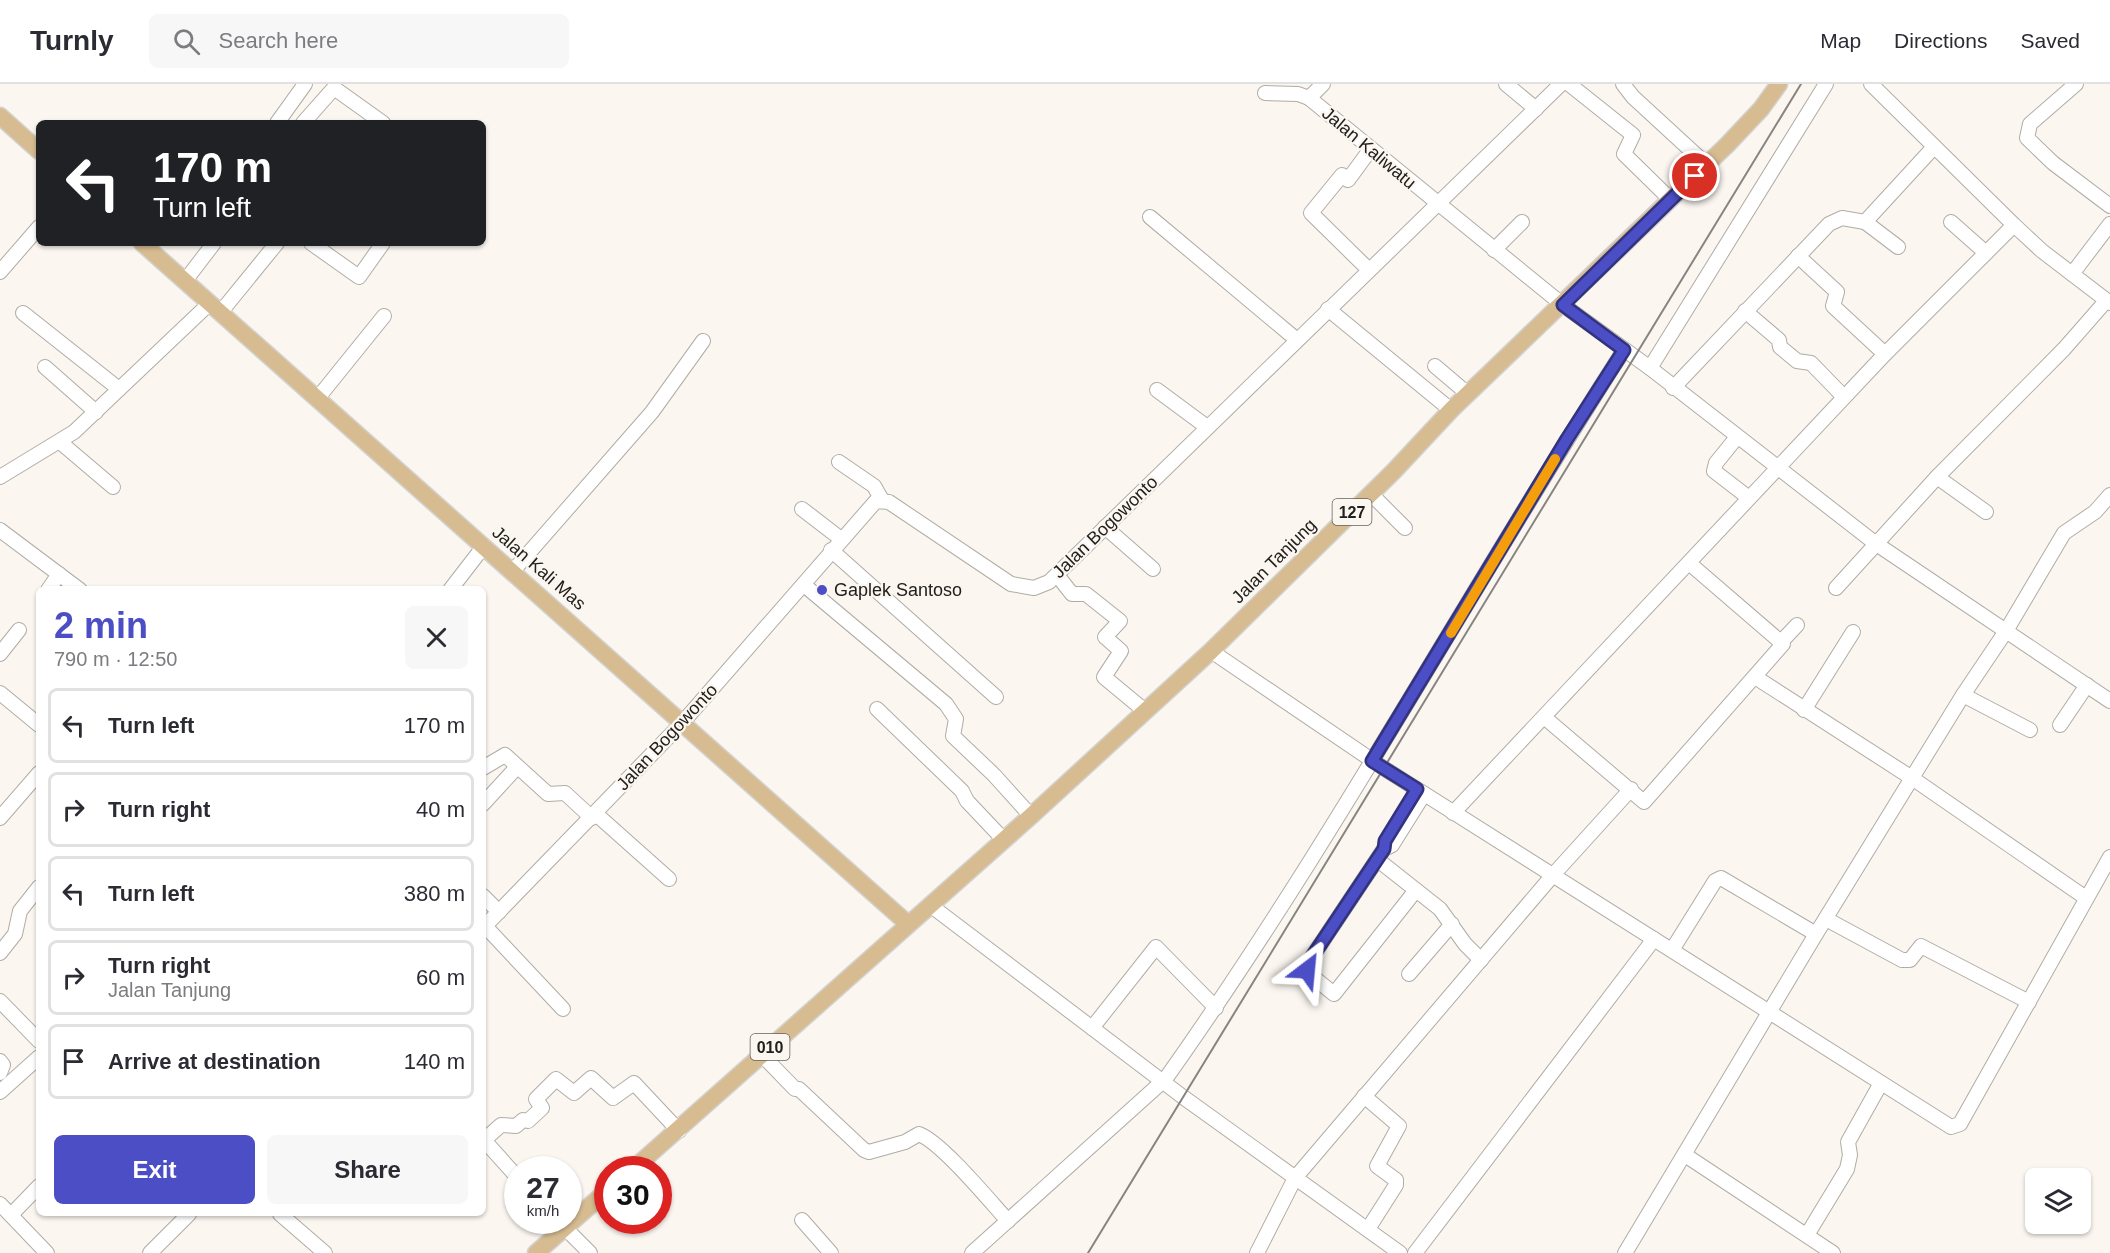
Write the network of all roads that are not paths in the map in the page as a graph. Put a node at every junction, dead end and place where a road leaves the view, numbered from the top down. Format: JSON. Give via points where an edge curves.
{"nodes":[{"id":1,"x":305,"y":84,"type":"edge"},
{"id":2,"x":1323,"y":84,"type":"edge"},
{"id":3,"x":1506,"y":84,"type":"edge"},
{"id":4,"x":1561,"y":84,"type":"edge"},
{"id":5,"x":1569,"y":84,"type":"edge"},
{"id":6,"x":1779,"y":84,"type":"edge"},
{"id":7,"x":1826,"y":84,"type":"edge"},
{"id":8,"x":1871,"y":84,"type":"edge"},
{"id":9,"x":2076,"y":84,"type":"edge"},
{"id":10,"x":1631,"y":87,"type":"edge"},
{"id":11,"x":1265,"y":93,"type":"dead end"},
{"id":12,"x":1309,"y":98,"type":"junction"},
{"id":13,"x":1536,"y":109,"type":"junction"},
{"id":14,"x":1,"y":119,"type":"edge"},
{"id":15,"x":279,"y":120,"type":"edge"},
{"id":16,"x":307,"y":120,"type":"edge"},
{"id":17,"x":379,"y":120,"type":"edge"},
{"id":18,"x":1934,"y":147,"type":"junction"},
{"id":19,"x":36,"y":148,"type":"edge"},
{"id":20,"x":1370,"y":150,"type":"junction"},
{"id":21,"x":1707,"y":165,"type":"junction"},
{"id":22,"x":1671,"y":200,"type":"junction"},
{"id":23,"x":1437,"y":204,"type":"junction"},
{"id":24,"x":2110,"y":206,"type":"edge"},
{"id":25,"x":1150,"y":218,"type":"dead end"},
{"id":26,"x":1522,"y":222,"type":"dead end"},
{"id":27,"x":1865,"y":222,"type":"junction"},
{"id":28,"x":1951,"y":222,"type":"dead end"},
{"id":29,"x":2110,"y":224,"type":"edge"},
{"id":30,"x":2014,"y":225,"type":"junction"},
{"id":31,"x":36,"y":230,"type":"edge"},
{"id":32,"x":145,"y":246,"type":"edge"},
{"id":33,"x":212,"y":246,"type":"edge"},
{"id":34,"x":380,"y":246,"type":"edge"},
{"id":35,"x":274,"y":247,"type":"edge"},
{"id":36,"x":1898,"y":247,"type":"dead end"},
{"id":37,"x":328,"y":248,"type":"edge"},
{"id":38,"x":1494,"y":250,"type":"junction"},
{"id":39,"x":1986,"y":254,"type":"junction"},
{"id":40,"x":1798,"y":256,"type":"junction"},
{"id":41,"x":2076,"y":269,"type":"junction"},
{"id":42,"x":1369,"y":270,"type":"junction"},
{"id":43,"x":0,"y":272,"type":"edge"},
{"id":44,"x":185,"y":280,"type":"junction"},
{"id":45,"x":2108,"y":302,"type":"edge"},
{"id":46,"x":1563,"y":305,"type":"junction"},
{"id":47,"x":215,"y":308,"type":"junction"},
{"id":48,"x":1328,"y":309,"type":"junction"},
{"id":49,"x":1745,"y":310,"type":"junction"},
{"id":50,"x":24,"y":313,"type":"dead end"},
{"id":51,"x":384,"y":316,"type":"dead end"},
{"id":52,"x":1297,"y":340,"type":"junction"},
{"id":53,"x":703,"y":341,"type":"dead end"},
{"id":54,"x":1624,"y":350,"type":"junction"},
{"id":55,"x":1885,"y":354,"type":"junction"},
{"id":56,"x":1435,"y":366,"type":"dead end"},
{"id":57,"x":45,"y":367,"type":"dead end"},
{"id":58,"x":1650,"y":368,"type":"junction"},
{"id":59,"x":1673,"y":388,"type":"junction"},
{"id":60,"x":118,"y":389,"type":"junction"},
{"id":61,"x":1157,"y":390,"type":"dead end"},
{"id":62,"x":1468,"y":394,"type":"junction"},
{"id":63,"x":1844,"y":397,"type":"junction"},
{"id":64,"x":317,"y":399,"type":"junction"},
{"id":65,"x":1451,"y":410,"type":"junction"},
{"id":66,"x":96,"y":412,"type":"junction"},
{"id":67,"x":1208,"y":427,"type":"junction"},
{"id":68,"x":1737,"y":437,"type":"junction"},
{"id":69,"x":60,"y":442,"type":"junction"},
{"id":70,"x":839,"y":462,"type":"dead end"},
{"id":71,"x":1777,"y":468,"type":"junction"},
{"id":72,"x":0,"y":477,"type":"edge"},
{"id":73,"x":1937,"y":477,"type":"junction"},
{"id":74,"x":113,"y":487,"type":"dead end"},
{"id":75,"x":1371,"y":494,"type":"junction"},
{"id":76,"x":2110,"y":495,"type":"edge"},
{"id":77,"x":1749,"y":498,"type":"junction"},
{"id":78,"x":882,"y":500,"type":"junction"},
{"id":79,"x":802,"y":509,"type":"dead end"},
{"id":80,"x":1986,"y":512,"type":"dead end"},
{"id":81,"x":1106,"y":527,"type":"junction"},
{"id":82,"x":1405,"y":528,"type":"dead end"},
{"id":83,"x":0,"y":530,"type":"edge"},
{"id":84,"x":1875,"y":543,"type":"junction"},
{"id":85,"x":836,"y":544,"type":"junction"},
{"id":86,"x":484,"y":546,"type":"junction"},
{"id":87,"x":1689,"y":563,"type":"junction"},
{"id":88,"x":1153,"y":569,"type":"dead end"},
{"id":89,"x":513,"y":571,"type":"junction"},
{"id":90,"x":59,"y":573,"type":"junction"},
{"id":91,"x":1057,"y":575,"type":"junction"},
{"id":92,"x":804,"y":585,"type":"junction"},
{"id":93,"x":51,"y":586,"type":"edge"},
{"id":94,"x":75,"y":586,"type":"edge"},
{"id":95,"x":453,"y":586,"type":"edge"},
{"id":96,"x":1836,"y":588,"type":"dead end"},
{"id":97,"x":1797,"y":625,"type":"dead end"},
{"id":98,"x":19,"y":630,"type":"dead end"},
{"id":99,"x":2006,"y":631,"type":"junction"},
{"id":100,"x":1853,"y":632,"type":"dead end"},
{"id":101,"x":1782,"y":641,"type":"junction"},
{"id":102,"x":1211,"y":651,"type":"junction"},
{"id":103,"x":0,"y":654,"type":"edge"},
{"id":104,"x":1755,"y":677,"type":"junction"},
{"id":105,"x":2087,"y":685,"type":"junction"},
{"id":106,"x":0,"y":693,"type":"edge"},
{"id":107,"x":1963,"y":695,"type":"junction"},
{"id":108,"x":996,"y":697,"type":"dead end"},
{"id":109,"x":2110,"y":701,"type":"edge"},
{"id":110,"x":878,"y":709,"type":"dead end"},
{"id":111,"x":1804,"y":710,"type":"junction"},
{"id":112,"x":1145,"y":711,"type":"junction"},
{"id":113,"x":1544,"y":717,"type":"junction"},
{"id":114,"x":683,"y":722,"type":"junction"},
{"id":115,"x":36,"y":723,"type":"edge"},
{"id":116,"x":2060,"y":725,"type":"dead end"},
{"id":117,"x":2030,"y":730,"type":"dead end"},
{"id":118,"x":1372,"y":761,"type":"junction"},
{"id":119,"x":486,"y":766,"type":"edge"},
{"id":120,"x":517,"y":767,"type":"junction"},
{"id":121,"x":36,"y":776,"type":"edge"},
{"id":122,"x":1912,"y":778,"type":"junction"},
{"id":123,"x":1631,"y":789,"type":"junction"},
{"id":124,"x":1420,"y":791,"type":"junction"},
{"id":125,"x":486,"y":801,"type":"edge"},
{"id":126,"x":1453,"y":813,"type":"junction"},
{"id":127,"x":594,"y":816,"type":"junction"},
{"id":128,"x":1030,"y":816,"type":"junction"},
{"id":129,"x":0,"y":818,"type":"edge"},
{"id":130,"x":1003,"y":839,"type":"junction"},
{"id":131,"x":1381,"y":854,"type":"junction"},
{"id":132,"x":2110,"y":857,"type":"edge"},
{"id":133,"x":1553,"y":875,"type":"junction"},
{"id":134,"x":669,"y":879,"type":"dead end"},
{"id":135,"x":1416,"y":890,"type":"junction"},
{"id":136,"x":36,"y":891,"type":"edge"},
{"id":137,"x":2086,"y":898,"type":"junction"},
{"id":138,"x":486,"y":899,"type":"edge"},
{"id":139,"x":930,"y":905,"type":"junction"},
{"id":140,"x":499,"y":912,"type":"junction"},
{"id":141,"x":1826,"y":919,"type":"junction"},
{"id":142,"x":908,"y":924,"type":"junction"},
{"id":143,"x":1452,"y":924,"type":"junction"},
{"id":144,"x":486,"y":925,"type":"edge"},
{"id":145,"x":486,"y":929,"type":"edge"},
{"id":146,"x":1816,"y":934,"type":"junction"},
{"id":147,"x":1654,"y":939,"type":"junction"},
{"id":148,"x":1672,"y":950,"type":"junction"},
{"id":149,"x":0,"y":953,"type":"edge"},
{"id":150,"x":1481,"y":960,"type":"junction"},
{"id":151,"x":1409,"y":974,"type":"dead end"},
{"id":152,"x":0,"y":1001,"type":"edge"},
{"id":153,"x":2029,"y":1002,"type":"junction"},
{"id":154,"x":1216,"y":1008,"type":"junction"},
{"id":155,"x":563,"y":1009,"type":"dead end"},
{"id":156,"x":1770,"y":1013,"type":"junction"},
{"id":157,"x":1092,"y":1028,"type":"junction"},
{"id":158,"x":36,"y":1038,"type":"edge"},
{"id":159,"x":762,"y":1054,"type":"junction"},
{"id":160,"x":36,"y":1059,"type":"edge"},
{"id":161,"x":0,"y":1062,"type":"edge"},
{"id":162,"x":1163,"y":1082,"type":"junction"},
{"id":163,"x":1,"y":1083,"type":"edge"},
{"id":164,"x":1881,"y":1083,"type":"junction"},
{"id":165,"x":1364,"y":1096,"type":"junction"},
{"id":166,"x":679,"y":1131,"type":"junction"},
{"id":167,"x":486,"y":1138,"type":"edge"},
{"id":168,"x":486,"y":1142,"type":"edge"},
{"id":169,"x":1685,"y":1155,"type":"junction"},
{"id":170,"x":649,"y":1156,"type":"edge"},
{"id":171,"x":504,"y":1162,"type":"edge"},
{"id":172,"x":1295,"y":1178,"type":"junction"},
{"id":173,"x":36,"y":1189,"type":"edge"},
{"id":174,"x":0,"y":1204,"type":"edge"},
{"id":175,"x":11,"y":1215,"type":"junction"},
{"id":176,"x":187,"y":1216,"type":"edge"},
{"id":177,"x":282,"y":1216,"type":"edge"},
{"id":178,"x":802,"y":1220,"type":"dead end"},
{"id":179,"x":1008,"y":1221,"type":"junction"},
{"id":180,"x":1368,"y":1229,"type":"junction"},
{"id":181,"x":552,"y":1234,"type":"edge"},
{"id":182,"x":571,"y":1234,"type":"edge"},
{"id":183,"x":1807,"y":1235,"type":"junction"},
{"id":184,"x":47,"y":1253,"type":"edge"},
{"id":185,"x":150,"y":1253,"type":"edge"},
{"id":186,"x":325,"y":1253,"type":"edge"},
{"id":187,"x":536,"y":1253,"type":"edge"},
{"id":188,"x":590,"y":1253,"type":"edge"},
{"id":189,"x":831,"y":1253,"type":"edge"},
{"id":190,"x":972,"y":1253,"type":"edge"},
{"id":191,"x":1257,"y":1253,"type":"edge"},
{"id":192,"x":1400,"y":1253,"type":"edge"},
{"id":193,"x":1415,"y":1253,"type":"edge"},
{"id":194,"x":1625,"y":1253,"type":"edge"},
{"id":195,"x":1833,"y":1253,"type":"edge"}],
"edges":[{"from":1,"to":15,"type":"street"},
{"from":2,"to":12,"type":"street"},
{"from":3,"to":13,"type":"street"},
{"from":4,"to":13,"type":"street","name":"Jalan Bogowonto"},
{"from":5,"to":22,"type":"street","via":[[1633,135],[1624,154]]},
{"from":6,"to":21,"type":"main road","name":"Jalan Tanjung","number":"127","via":[[1761,109]]},
{"from":7,"to":58,"type":"street"},
{"from":8,"to":18,"type":"street"},
{"from":9,"to":24,"type":"street","via":[[2030,124],[2027,138],[2053,164]]},
{"from":10,"to":21,"type":"street","via":[[1633,96]]},
{"from":11,"to":12,"type":"street","name":"Jalan Kaliwatu"},
{"from":12,"to":20,"type":"street","name":"Jalan Kaliwatu"},
{"from":13,"to":23,"type":"street","name":"Jalan Bogowonto"},
{"from":14,"to":19,"type":"main road"},
{"from":16,"to":17,"type":"street","via":[[334,88]]},
{"from":18,"to":27,"type":"street"},
{"from":18,"to":30,"type":"street"},
{"from":20,"to":23,"type":"street","name":"Jalan Kaliwatu"},
{"from":20,"to":42,"type":"street","via":[[1348,180],[1342,175],[1311,213]]},
{"from":21,"to":22,"type":"main road","name":"Jalan Tanjung","number":"127"},
{"from":22,"to":46,"type":"main road","name":"Jalan Tanjung","number":"127"},
{"from":23,"to":38,"type":"street"},
{"from":23,"to":42,"type":"street","name":"Jalan Bogowonto"},
{"from":25,"to":52,"type":"street"},
{"from":26,"to":38,"type":"street"},
{"from":27,"to":36,"type":"street"},
{"from":27,"to":40,"type":"street","via":[[1836,219]]},
{"from":28,"to":39,"type":"street"},
{"from":29,"to":41,"type":"street"},
{"from":30,"to":39,"type":"street"},
{"from":30,"to":41,"type":"street"},
{"from":31,"to":43,"type":"street"},
{"from":32,"to":44,"type":"main road","name":"Jalan Kali Mas"},
{"from":33,"to":44,"type":"street"},
{"from":34,"to":37,"type":"street","via":[[358,277]]},
{"from":35,"to":47,"type":"street"},
{"from":38,"to":46,"type":"street"},
{"from":39,"to":55,"type":"street"},
{"from":40,"to":49,"type":"street"},
{"from":40,"to":55,"type":"street","via":[[1837,292],[1833,306]]},
{"from":41,"to":45,"type":"street"},
{"from":42,"to":48,"type":"street","name":"Jalan Bogowonto"},
{"from":44,"to":47,"type":"main road","name":"Jalan Kali Mas"},
{"from":45,"to":73,"type":"street"},
{"from":46,"to":54,"type":"street"},
{"from":46,"to":62,"type":"main road","name":"Jalan Tanjung","number":"127"},
{"from":47,"to":60,"type":"street"},
{"from":47,"to":64,"type":"main road","name":"Jalan Kali Mas"},
{"from":48,"to":52,"type":"street","name":"Jalan Bogowonto"},
{"from":48,"to":65,"type":"street"},
{"from":49,"to":59,"type":"street"},
{"from":49,"to":63,"type":"street","via":[[1779,340],[1780,347],[1797,361],[1811,363]]},
{"from":50,"to":60,"type":"street"},
{"from":51,"to":64,"type":"street"},
{"from":52,"to":67,"type":"street","name":"Jalan Bogowonto"},
{"from":53,"to":89,"type":"street","via":[[652,412]]},
{"from":54,"to":58,"type":"street"},
{"from":54,"to":118,"type":"street"},
{"from":55,"to":63,"type":"street"},
{"from":56,"to":62,"type":"street"},
{"from":57,"to":66,"type":"street"},
{"from":58,"to":59,"type":"street"},
{"from":59,"to":68,"type":"street"},
{"from":60,"to":66,"type":"street"},
{"from":61,"to":67,"type":"street"},
{"from":62,"to":65,"type":"main road","name":"Jalan Tanjung","number":"127"},
{"from":63,"to":71,"type":"street"},
{"from":64,"to":86,"type":"main road","name":"Jalan Kali Mas"},
{"from":65,"to":75,"type":"main road","name":"Jalan Tanjung","number":"127"},
{"from":66,"to":69,"type":"street"},
{"from":67,"to":81,"type":"street","name":"Jalan Bogowonto"},
{"from":68,"to":71,"type":"street"},
{"from":68,"to":77,"type":"street","via":[[1716,462],[1714,471]]},
{"from":69,"to":72,"type":"street"},
{"from":69,"to":74,"type":"street"},
{"from":70,"to":78,"type":"street","via":[[874,486]]},
{"from":71,"to":77,"type":"street"},
{"from":71,"to":84,"type":"street"},
{"from":73,"to":80,"type":"street"},
{"from":73,"to":84,"type":"street"},
{"from":75,"to":82,"type":"street"},
{"from":75,"to":102,"type":"main road","name":"Jalan Tanjung","number":"127"},
{"from":76,"to":99,"type":"street","via":[[2095,512],[2064,533]]},
{"from":77,"to":87,"type":"street"},
{"from":78,"to":85,"type":"street","name":"Jalan Bogowonto","via":[[876,501]]},
{"from":78,"to":91,"type":"street","name":"Jalan Bogowonto","via":[[1011,584],[1034,588]]},
{"from":79,"to":85,"type":"street"},
{"from":81,"to":88,"type":"street"},
{"from":81,"to":91,"type":"street","name":"Jalan Bogowonto"},
{"from":83,"to":90,"type":"street"},
{"from":84,"to":96,"type":"street"},
{"from":84,"to":99,"type":"street"},
{"from":85,"to":92,"type":"street","name":"Jalan Bogowonto"},
{"from":85,"to":108,"type":"street"},
{"from":86,"to":89,"type":"main road","name":"Jalan Kali Mas"},
{"from":86,"to":95,"type":"street"},
{"from":87,"to":101,"type":"street"},
{"from":87,"to":113,"type":"street"},
{"from":89,"to":114,"type":"main road","name":"Jalan Kali Mas"},
{"from":90,"to":93,"type":"street"},
{"from":90,"to":94,"type":"street"},
{"from":91,"to":112,"type":"street","via":[[1072,594],[1086,594],[1119,621],[1105,637],[1121,651],[1104,678]]},
{"from":92,"to":114,"type":"street","name":"Jalan Bogowonto"},
{"from":92,"to":128,"type":"street","via":[[946,704],[956,719],[953,736]]},
{"from":97,"to":101,"type":"street"},
{"from":98,"to":103,"type":"street"},
{"from":99,"to":105,"type":"street"},
{"from":99,"to":107,"type":"street"},
{"from":100,"to":111,"type":"street"},
{"from":101,"to":104,"type":"street","via":[[1781,649]]},
{"from":102,"to":112,"type":"main road","name":"Jalan Tanjung","number":"127"},
{"from":102,"to":118,"type":"street"},
{"from":104,"to":111,"type":"street"},
{"from":104,"to":123,"type":"street","via":[[1644,802]]},
{"from":105,"to":109,"type":"street"},
{"from":105,"to":116,"type":"street"},
{"from":106,"to":115,"type":"street"},
{"from":107,"to":117,"type":"street"},
{"from":107,"to":122,"type":"street"},
{"from":110,"to":130,"type":"street","via":[[962,791]]},
{"from":111,"to":122,"type":"street"},
{"from":112,"to":128,"type":"main road","name":"Jalan Tanjung","number":"127"},
{"from":113,"to":123,"type":"street"},
{"from":113,"to":126,"type":"street"},
{"from":114,"to":127,"type":"street","name":"Jalan Bogowonto"},
{"from":114,"to":142,"type":"main road","name":"Jalan Kali Mas"},
{"from":118,"to":124,"type":"street"},
{"from":118,"to":154,"type":"street"},
{"from":119,"to":120,"type":"street","via":[[505,755]]},
{"from":120,"to":125,"type":"street"},
{"from":120,"to":127,"type":"street","via":[[548,794],[565,794]]},
{"from":121,"to":129,"type":"street"},
{"from":122,"to":137,"type":"street"},
{"from":122,"to":141,"type":"street"},
{"from":123,"to":133,"type":"street"},
{"from":124,"to":126,"type":"street"},
{"from":124,"to":131,"type":"street","via":[[1385,841]]},
{"from":126,"to":133,"type":"street"},
{"from":127,"to":134,"type":"street"},
{"from":127,"to":140,"type":"street","name":"Jalan Bogowonto"},
{"from":128,"to":130,"type":"main road","name":"Jalan Tanjung","number":"127"},
{"from":130,"to":139,"type":"main road","name":"Jalan Tanjung","number":"127"},
{"from":131,"to":135,"type":"street"},
{"from":131,"to":135,"type":"street","via":[[1308,963],[1308,973],[1331,993],[1337,991]]},
{"from":132,"to":137,"type":"street"},
{"from":133,"to":147,"type":"street"},
{"from":133,"to":150,"type":"street"},
{"from":135,"to":143,"type":"street"},
{"from":136,"to":149,"type":"street","via":[[20,911],[15,934]]},
{"from":137,"to":153,"type":"street"},
{"from":138,"to":140,"type":"street"},
{"from":139,"to":142,"type":"main road","name":"Jalan Tanjung","number":"127"},
{"from":139,"to":157,"type":"street"},
{"from":140,"to":144,"type":"street","name":"Jalan Bogowonto"},
{"from":141,"to":146,"type":"street"},
{"from":141,"to":153,"type":"street","via":[[1902,960],[1910,960],[1921,946]]},
{"from":142,"to":159,"type":"main road","number":"010"},
{"from":143,"to":150,"type":"street"},
{"from":143,"to":151,"type":"street"},
{"from":145,"to":155,"type":"street"},
{"from":146,"to":148,"type":"street","via":[[1721,878],[1715,881]]},
{"from":146,"to":156,"type":"street"},
{"from":147,"to":148,"type":"street"},
{"from":147,"to":193,"type":"street"},
{"from":148,"to":156,"type":"street"},
{"from":150,"to":165,"type":"street"},
{"from":152,"to":158,"type":"street"},
{"from":153,"to":164,"type":"street","via":[[1958,1126],[1948,1125]]},
{"from":154,"to":157,"type":"street","via":[[1156,947]]},
{"from":154,"to":162,"type":"street"},
{"from":156,"to":164,"type":"street"},
{"from":156,"to":169,"type":"street"},
{"from":157,"to":162,"type":"street"},
{"from":159,"to":166,"type":"main road","number":"010"},
{"from":159,"to":179,"type":"street","via":[[864,1150],[905,1142],[919,1134],[929,1139]]},
{"from":160,"to":163,"type":"street"},
{"from":161,"to":163,"type":"street"},
{"from":162,"to":172,"type":"street"},
{"from":162,"to":179,"type":"street"},
{"from":164,"to":183,"type":"street","via":[[1848,1142],[1847,1169]]},
{"from":165,"to":172,"type":"street"},
{"from":165,"to":180,"type":"street","via":[[1399,1126],[1377,1166],[1396,1180],[1396,1185]]},
{"from":166,"to":167,"type":"street","via":[[633,1083],[614,1098],[591,1078],[574,1093],[556,1079],[536,1099],[542,1108],[528,1121],[516,1126],[501,1125]]},
{"from":166,"to":170,"type":"main road","number":"010"},
{"from":168,"to":171,"type":"street"},
{"from":169,"to":183,"type":"street"},
{"from":169,"to":194,"type":"street"},
{"from":172,"to":180,"type":"street"},
{"from":172,"to":191,"type":"street"},
{"from":173,"to":175,"type":"street"},
{"from":174,"to":175,"type":"street"},
{"from":175,"to":184,"type":"street"},
{"from":176,"to":185,"type":"street"},
{"from":177,"to":186,"type":"street"},
{"from":178,"to":189,"type":"street"},
{"from":179,"to":190,"type":"street"},
{"from":180,"to":192,"type":"street"},
{"from":181,"to":187,"type":"main road"},
{"from":182,"to":188,"type":"street"},
{"from":183,"to":195,"type":"street"}]}
